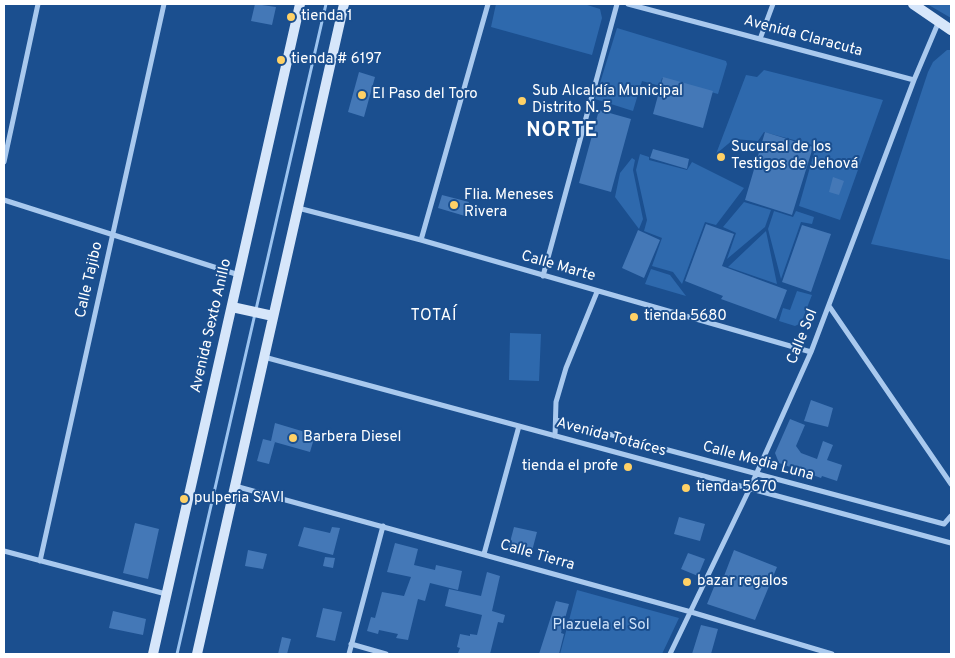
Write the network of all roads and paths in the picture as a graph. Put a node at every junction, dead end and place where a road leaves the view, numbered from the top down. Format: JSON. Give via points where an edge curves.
{"nodes":[{"id":1,"x":38,"y":4,"type":"edge"},
{"id":2,"x":164,"y":4,"type":"edge"},
{"id":3,"x":300,"y":4,"type":"edge"},
{"id":4,"x":344,"y":4,"type":"edge"},
{"id":5,"x":488,"y":4,"type":"edge"},
{"id":6,"x":617,"y":4,"type":"edge"},
{"id":7,"x":628,"y":4,"type":"edge"},
{"id":8,"x":773,"y":4,"type":"edge"},
{"id":9,"x":913,"y":4,"type":"edge"},
{"id":10,"x":939,"y":22,"type":"junction"},
{"id":11,"x":951,"y":30,"type":"edge"},
{"id":12,"x":760,"y":39,"type":"junction"},
{"id":13,"x":914,"y":80,"type":"junction"},
{"id":14,"x":4,"y":162,"type":"edge"},
{"id":15,"x":4,"y":200,"type":"edge"},
{"id":16,"x":298,"y":208,"type":"junction"},
{"id":17,"x":113,"y":234,"type":"junction"},
{"id":18,"x":421,"y":240,"type":"junction"},
{"id":19,"x":239,"y":275,"type":"junction"},
{"id":20,"x":543,"y":276,"type":"junction"},
{"id":21,"x":597,"y":292,"type":"junction"},
{"id":22,"x":829,"y":306,"type":"junction"},
{"id":23,"x":232,"y":307,"type":"junction"},
{"id":24,"x":268,"y":315,"type":"junction"},
{"id":25,"x":811,"y":352,"type":"junction"},
{"id":26,"x":264,"y":357,"type":"junction"},
{"id":27,"x":556,"y":420,"type":"junction"},
{"id":28,"x":519,"y":426,"type":"junction"},
{"id":29,"x":555,"y":436,"type":"junction"},
{"id":30,"x":756,"y":474,"type":"junction"},
{"id":31,"x":951,"y":484,"type":"edge"},
{"id":32,"x":235,"y":486,"type":"junction"},
{"id":33,"x":750,"y":488,"type":"junction"},
{"id":34,"x":951,"y":516,"type":"edge"},
{"id":35,"x":944,"y":524,"type":"junction"},
{"id":36,"x":382,"y":526,"type":"junction"},
{"id":37,"x":951,"y":526,"type":"edge"},
{"id":38,"x":951,"y":543,"type":"edge"},
{"id":39,"x":4,"y":551,"type":"edge"},
{"id":40,"x":484,"y":554,"type":"junction"},
{"id":41,"x":40,"y":561,"type":"junction"},
{"id":42,"x":166,"y":594,"type":"junction"},
{"id":43,"x":691,"y":612,"type":"junction"},
{"id":44,"x":351,"y":644,"type":"junction"},
{"id":45,"x":152,"y":654,"type":"edge"},
{"id":46,"x":197,"y":654,"type":"edge"},
{"id":47,"x":349,"y":654,"type":"edge"},
{"id":48,"x":386,"y":654,"type":"edge"},
{"id":49,"x":670,"y":654,"type":"edge"},
{"id":50,"x":832,"y":654,"type":"edge"}],
"edges":[{"from":1,"to":14,"type":"street"},
{"from":2,"to":17,"type":"street","name":"Calle Tajibo"},
{"from":3,"to":19,"type":"main road","name":"Avenida Sexto Anillo"},
{"from":4,"to":16,"type":"main road"},
{"from":5,"to":18,"type":"street"},
{"from":6,"to":20,"type":"street"},
{"from":7,"to":12,"type":"street","name":"Avenida Claracuta"},
{"from":8,"to":12,"type":"street"},
{"from":9,"to":10,"type":"main road"},
{"from":10,"to":11,"type":"main road"},
{"from":10,"to":13,"type":"street","name":"Calle Sol"},
{"from":12,"to":13,"type":"street","name":"Avenida Claracuta"},
{"from":13,"to":22,"type":"street","name":"Calle Sol"},
{"from":15,"to":17,"type":"street"},
{"from":16,"to":18,"type":"street","name":"Calle Marte"},
{"from":16,"to":24,"type":"main road"},
{"from":17,"to":19,"type":"street"},
{"from":17,"to":41,"type":"street","name":"Calle Tajibo"},
{"from":18,"to":20,"type":"street","name":"Calle Marte"},
{"from":19,"to":23,"type":"main road","name":"Avenida Sexto Anillo"},
{"from":20,"to":21,"type":"street","name":"Calle Marte"},
{"from":21,"to":25,"type":"street","name":"Calle Marte"},
{"from":21,"to":27,"type":"street","via":[[566,368],[556,402]]},
{"from":22,"to":25,"type":"street","name":"Calle Sol"},
{"from":22,"to":31,"type":"street"},
{"from":23,"to":24,"type":"main road"},
{"from":23,"to":42,"type":"main road","name":"Avenida Sexto Anillo"},
{"from":24,"to":26,"type":"main road"},
{"from":25,"to":30,"type":"street","name":"Calle Sol"},
{"from":26,"to":28,"type":"street","name":"Avenida Totaíces"},
{"from":26,"to":32,"type":"main road"},
{"from":27,"to":29,"type":"street"},
{"from":27,"to":30,"type":"street","name":"Calle Media Luna"},
{"from":28,"to":29,"type":"street","name":"Avenida Totaíces"},
{"from":28,"to":40,"type":"street"},
{"from":29,"to":33,"type":"street","name":"Avenida Totaíces"},
{"from":30,"to":33,"type":"street","name":"Calle Sol"},
{"from":30,"to":35,"type":"street","name":"Calle Media Luna"},
{"from":32,"to":36,"type":"street","name":"Calle Tierra"},
{"from":32,"to":46,"type":"main road"},
{"from":33,"to":38,"type":"street","name":"Avenida Totaíces"},
{"from":33,"to":43,"type":"street","name":"Calle Sol"},
{"from":34,"to":35,"type":"street"},
{"from":35,"to":37,"type":"street","name":"Calle Media Luna"},
{"from":36,"to":40,"type":"street","name":"Calle Tierra"},
{"from":36,"to":44,"type":"street"},
{"from":39,"to":41,"type":"street"},
{"from":40,"to":43,"type":"street","name":"Calle Tierra"},
{"from":41,"to":42,"type":"street"},
{"from":42,"to":45,"type":"main road","name":"Avenida Sexto Anillo"},
{"from":43,"to":49,"type":"street","name":"Calle Sol"},
{"from":43,"to":50,"type":"street","name":"Calle Tierra"},
{"from":44,"to":47,"type":"street"},
{"from":44,"to":48,"type":"street"}]}
